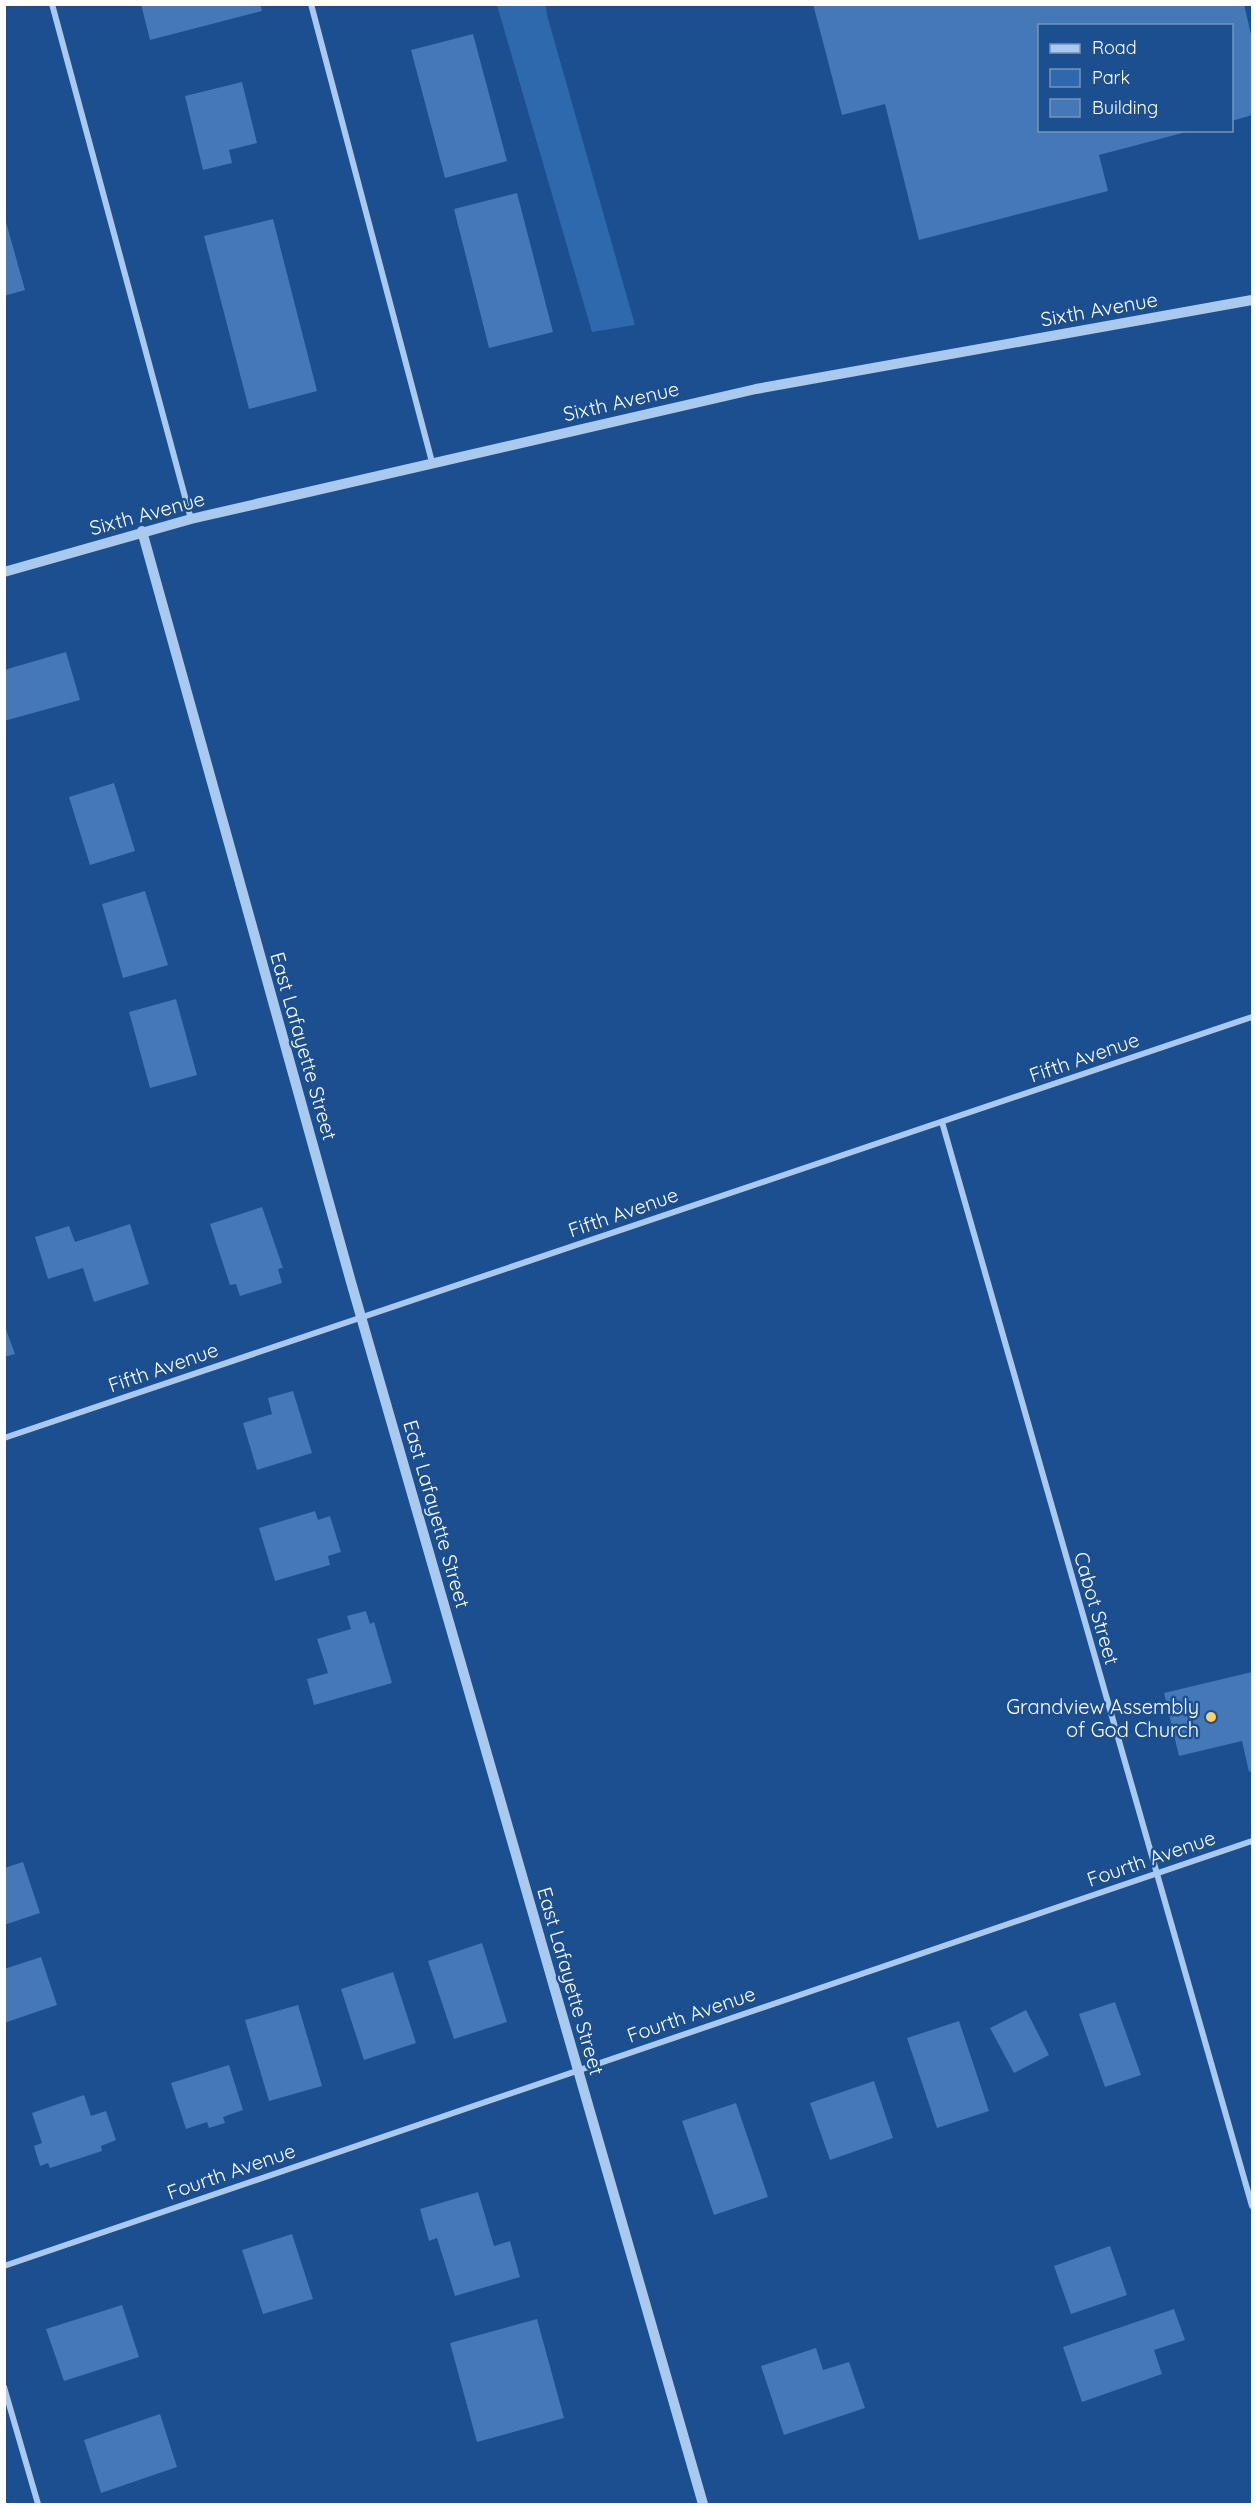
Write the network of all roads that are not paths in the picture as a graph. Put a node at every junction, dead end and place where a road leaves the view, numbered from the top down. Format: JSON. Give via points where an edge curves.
{"nodes":[{"id":1,"x":52,"y":4,"type":"edge"},
{"id":2,"x":311,"y":4,"type":"edge"},
{"id":3,"x":1252,"y":300,"type":"edge"},
{"id":4,"x":432,"y":462,"type":"junction"},
{"id":5,"x":191,"y":519,"type":"junction"},
{"id":6,"x":142,"y":531,"type":"junction"},
{"id":7,"x":4,"y":572,"type":"edge"},
{"id":8,"x":1252,"y":1017,"type":"edge"},
{"id":9,"x":942,"y":1122,"type":"junction"},
{"id":10,"x":362,"y":1318,"type":"junction"},
{"id":11,"x":4,"y":1438,"type":"edge"},
{"id":12,"x":1252,"y":1841,"type":"edge"},
{"id":13,"x":1156,"y":1873,"type":"junction"},
{"id":14,"x":578,"y":2070,"type":"junction"},
{"id":15,"x":1252,"y":2205,"type":"edge"},
{"id":16,"x":4,"y":2266,"type":"edge"},
{"id":17,"x":4,"y":2387,"type":"edge"},
{"id":18,"x":38,"y":2505,"type":"edge"},
{"id":19,"x":703,"y":2505,"type":"edge"}],
"edges":[{"from":1,"to":5,"type":"street"},
{"from":2,"to":4,"type":"street"},
{"from":3,"to":4,"type":"street","name":"Sixth Avenue","via":[[756,389]]},
{"from":4,"to":5,"type":"street","name":"Sixth Avenue"},
{"from":5,"to":6,"type":"street","name":"Sixth Avenue"},
{"from":6,"to":7,"type":"street","name":"Sixth Avenue"},
{"from":6,"to":10,"type":"street","name":"East Lafayette Street"},
{"from":8,"to":9,"type":"street","name":"Fifth Avenue"},
{"from":9,"to":10,"type":"street","name":"Fifth Avenue"},
{"from":9,"to":13,"type":"street","name":"Cabot Street"},
{"from":10,"to":11,"type":"street","name":"Fifth Avenue"},
{"from":10,"to":14,"type":"street","name":"East Lafayette Street"},
{"from":12,"to":13,"type":"street","name":"Fourth Avenue"},
{"from":13,"to":14,"type":"street","name":"Fourth Avenue"},
{"from":13,"to":15,"type":"street","name":"Cabot Street"},
{"from":14,"to":16,"type":"street","name":"Fourth Avenue"},
{"from":14,"to":19,"type":"street","name":"East Lafayette Street"},
{"from":17,"to":18,"type":"street"}]}
